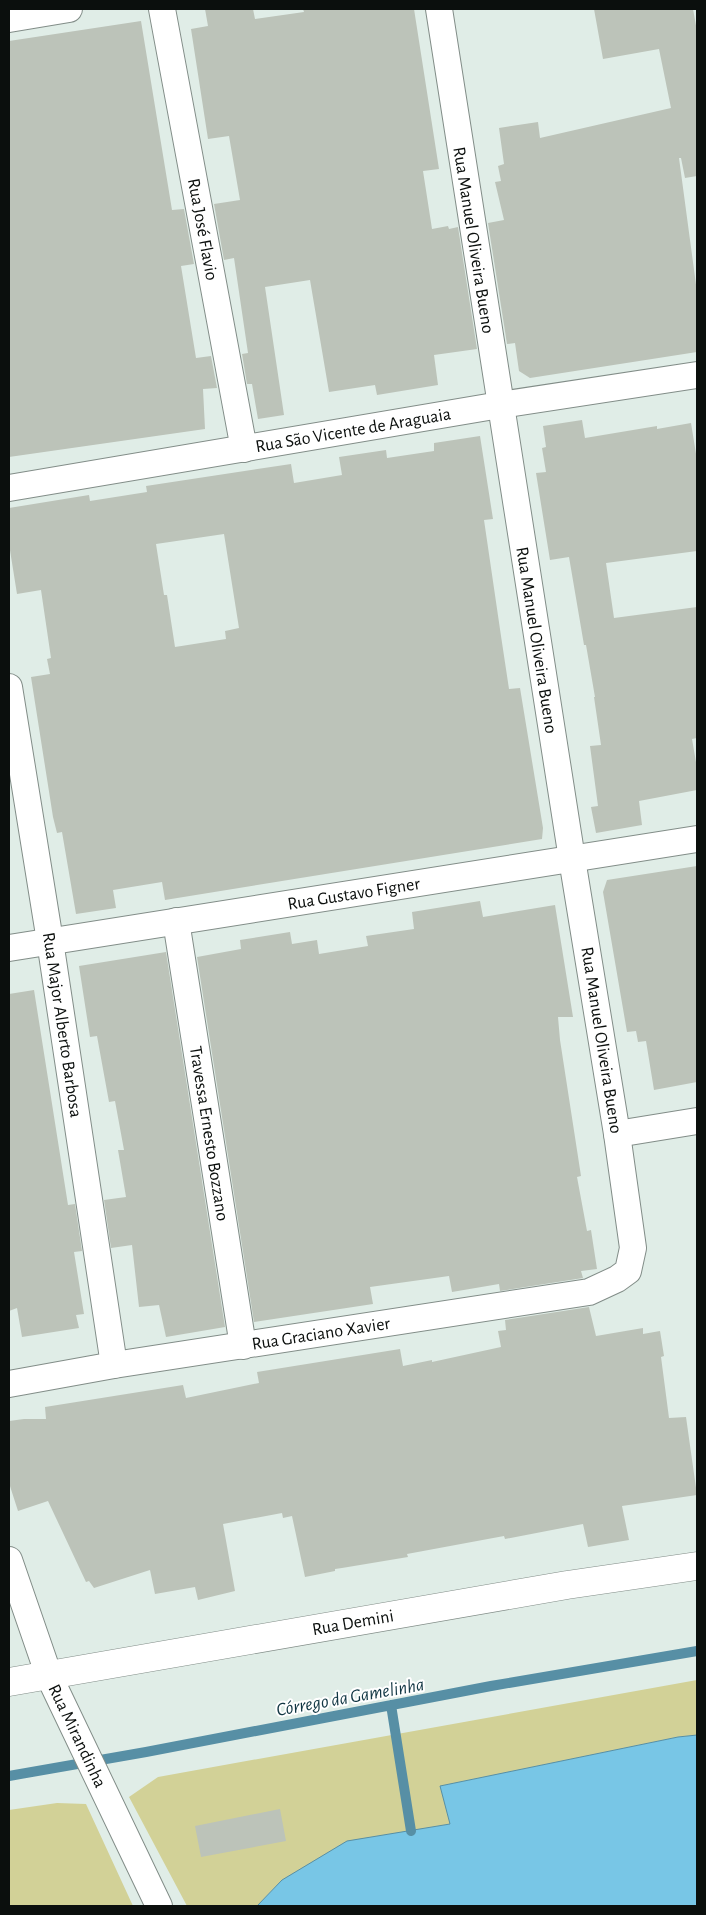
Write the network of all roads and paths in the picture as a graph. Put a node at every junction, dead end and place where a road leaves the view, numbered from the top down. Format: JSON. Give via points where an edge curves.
{"nodes":[{"id":1,"x":69,"y":9,"type":"edge"},
{"id":2,"x":162,"y":9,"type":"edge"},
{"id":3,"x":438,"y":9,"type":"edge"},
{"id":4,"x":9,"y":19,"type":"edge"},
{"id":5,"x":697,"y":375,"type":"edge"},
{"id":6,"x":500,"y":405,"type":"junction"},
{"id":7,"x":244,"y":449,"type":"junction"},
{"id":8,"x":9,"y":488,"type":"edge"},
{"id":9,"x":9,"y":687,"type":"edge"},
{"id":10,"x":697,"y":839,"type":"edge"},
{"id":11,"x":572,"y":859,"type":"junction"},
{"id":12,"x":176,"y":921,"type":"junction"},
{"id":13,"x":50,"y":941,"type":"junction"},
{"id":14,"x":9,"y":948,"type":"edge"},
{"id":15,"x":697,"y":1121,"type":"edge"},
{"id":16,"x":617,"y":1134,"type":"junction"},
{"id":17,"x":628,"y":1271,"type":"joint"},
{"id":18,"x":243,"y":1346,"type":"junction"},
{"id":19,"x":114,"y":1365,"type":"junction"},
{"id":20,"x":9,"y":1384,"type":"edge"},
{"id":21,"x":9,"y":1560,"type":"edge"},
{"id":22,"x":697,"y":1566,"type":"edge"},
{"id":23,"x":49,"y":1676,"type":"junction"},
{"id":24,"x":9,"y":1682,"type":"edge"},
{"id":25,"x":159,"y":1906,"type":"edge"}],
"edges":[{"from":1,"to":4,"type":"street"},
{"from":2,"to":7,"type":"street","name":"Rua José Flavio"},
{"from":3,"to":6,"type":"street","name":"Rua Manuel Oliveira Bueno"},
{"from":5,"to":6,"type":"street","name":"Rua São Vicente de Araguaia"},
{"from":6,"to":7,"type":"street","name":"Rua São Vicente de Araguaia"},
{"from":6,"to":11,"type":"street","name":"Rua Manuel Oliveira Bueno"},
{"from":7,"to":8,"type":"street","name":"Rua São Vicente de Araguaia"},
{"from":9,"to":13,"type":"street","name":"Rua Major Alberto Barbosa"},
{"from":10,"to":11,"type":"street","name":"Rua Gustavo Figner"},
{"from":11,"to":12,"type":"street","name":"Rua Gustavo Figner"},
{"from":11,"to":16,"type":"street","name":"Rua Manuel Oliveira Bueno"},
{"from":12,"to":13,"type":"street","name":"Rua Gustavo Figner"},
{"from":12,"to":18,"type":"street","name":"Travessa Ernesto Bozzano"},
{"from":13,"to":14,"type":"street","name":"Rua Gustavo Figner"},
{"from":13,"to":19,"type":"street","name":"Rua Major Alberto Barbosa"},
{"from":15,"to":16,"type":"street"},
{"from":16,"to":17,"type":"street","name":"Rua Manuel Oliveira Bueno","via":[[633,1248]]},
{"from":17,"to":18,"type":"street","name":"Rua Graciano Xavier","via":[[589,1292]]},
{"from":18,"to":19,"type":"street","name":"Rua Graciano Xavier"},
{"from":19,"to":20,"type":"street","name":"Rua Graciano Xavier"},
{"from":21,"to":23,"type":"street","name":"Rua Mirandinha"},
{"from":22,"to":23,"type":"street","name":"Rua Demini","via":[[567,1585]]},
{"from":23,"to":24,"type":"street","name":"Rua Demini"},
{"from":23,"to":25,"type":"street","name":"Rua Mirandinha"}]}
